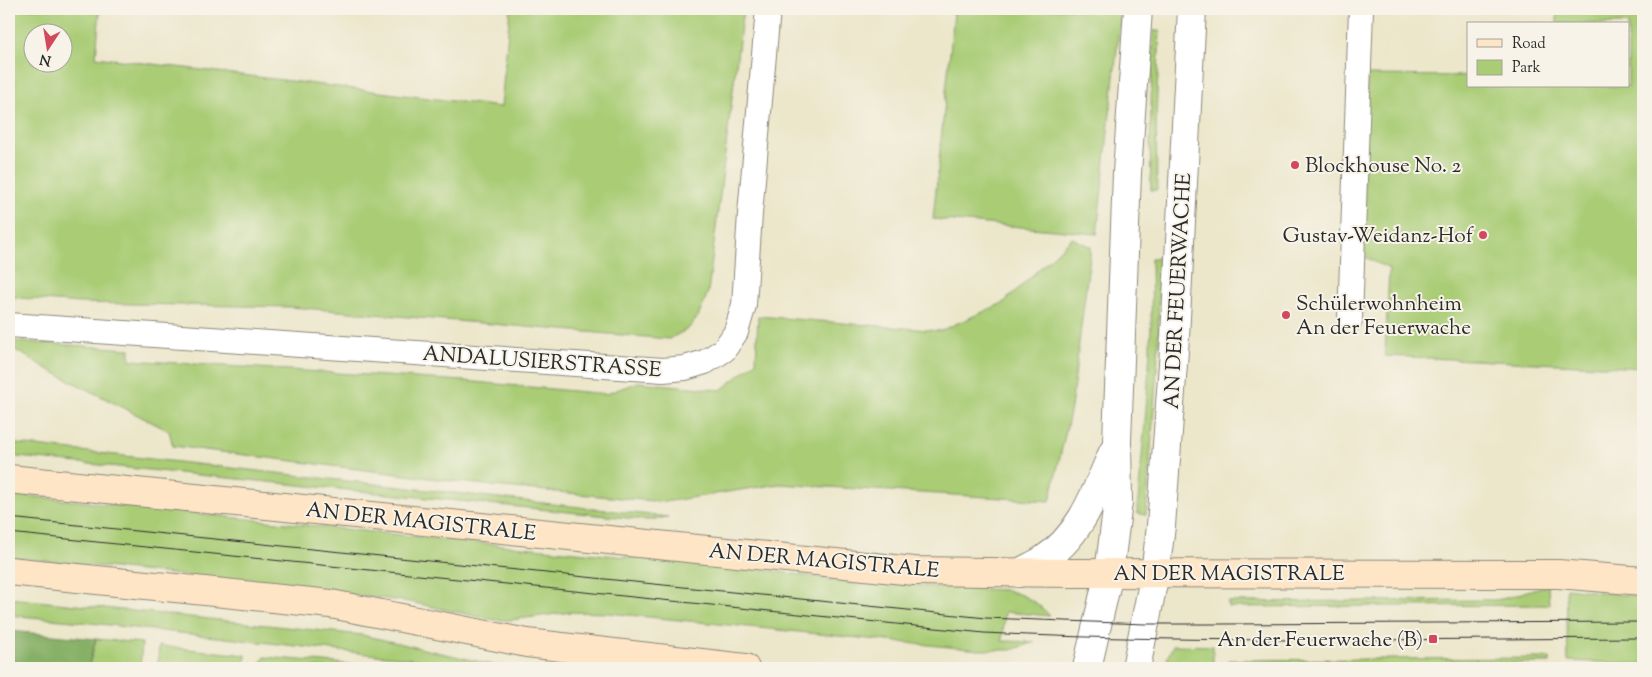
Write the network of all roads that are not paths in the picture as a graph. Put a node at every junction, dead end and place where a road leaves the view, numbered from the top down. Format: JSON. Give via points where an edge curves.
{"nodes":[{"id":1,"x":768,"y":9,"type":"edge"},
{"id":2,"x":1138,"y":9,"type":"edge"},
{"id":3,"x":1192,"y":9,"type":"edge"},
{"id":4,"x":1361,"y":9,"type":"edge"},
{"id":5,"x":1350,"y":320,"type":"dead end"},
{"id":6,"x":9,"y":325,"type":"edge"},
{"id":7,"x":1117,"y":441,"type":"junction"},
{"id":8,"x":9,"y":478,"type":"edge"},
{"id":9,"x":9,"y":571,"type":"edge"},
{"id":10,"x":1019,"y":573,"type":"junction"},
{"id":11,"x":1109,"y":573,"type":"junction"},
{"id":12,"x":1154,"y":573,"type":"junction"},
{"id":13,"x":1643,"y":582,"type":"edge"},
{"id":14,"x":745,"y":668,"type":"edge"},
{"id":15,"x":1087,"y":668,"type":"edge"},
{"id":16,"x":1136,"y":668,"type":"edge"}],
"edges":[{"from":1,"to":6,"type":"street","name":"ANDALUSIERSTRASSE","via":[[744,305],[736,332],[724,350],[705,362],[663,370]]},
{"from":2,"to":7,"type":"street","via":[[1127,173]]},
{"from":3,"to":12,"type":"street","name":"AN DER FEUERWACHE","via":[[1175,337],[1162,526]]},
{"from":4,"to":5,"type":"street"},
{"from":7,"to":10,"type":"street","via":[[1083,519],[1052,553]]},
{"from":7,"to":11,"type":"street","via":[[1118,502]]},
{"from":8,"to":10,"type":"main road","name":"AN DER MAGISTRALE","via":[[914,571]]},
{"from":9,"to":14,"type":"main road","via":[[331,604],[528,643]]},
{"from":10,"to":11,"type":"main road","name":"AN DER MAGISTRALE"},
{"from":11,"to":12,"type":"main road","name":"AN DER MAGISTRALE"},
{"from":11,"to":15,"type":"street"},
{"from":12,"to":13,"type":"main road","name":"AN DER MAGISTRALE","via":[[1558,574]]},
{"from":12,"to":16,"type":"street","name":"AN DER FEUERWACHE"}]}
